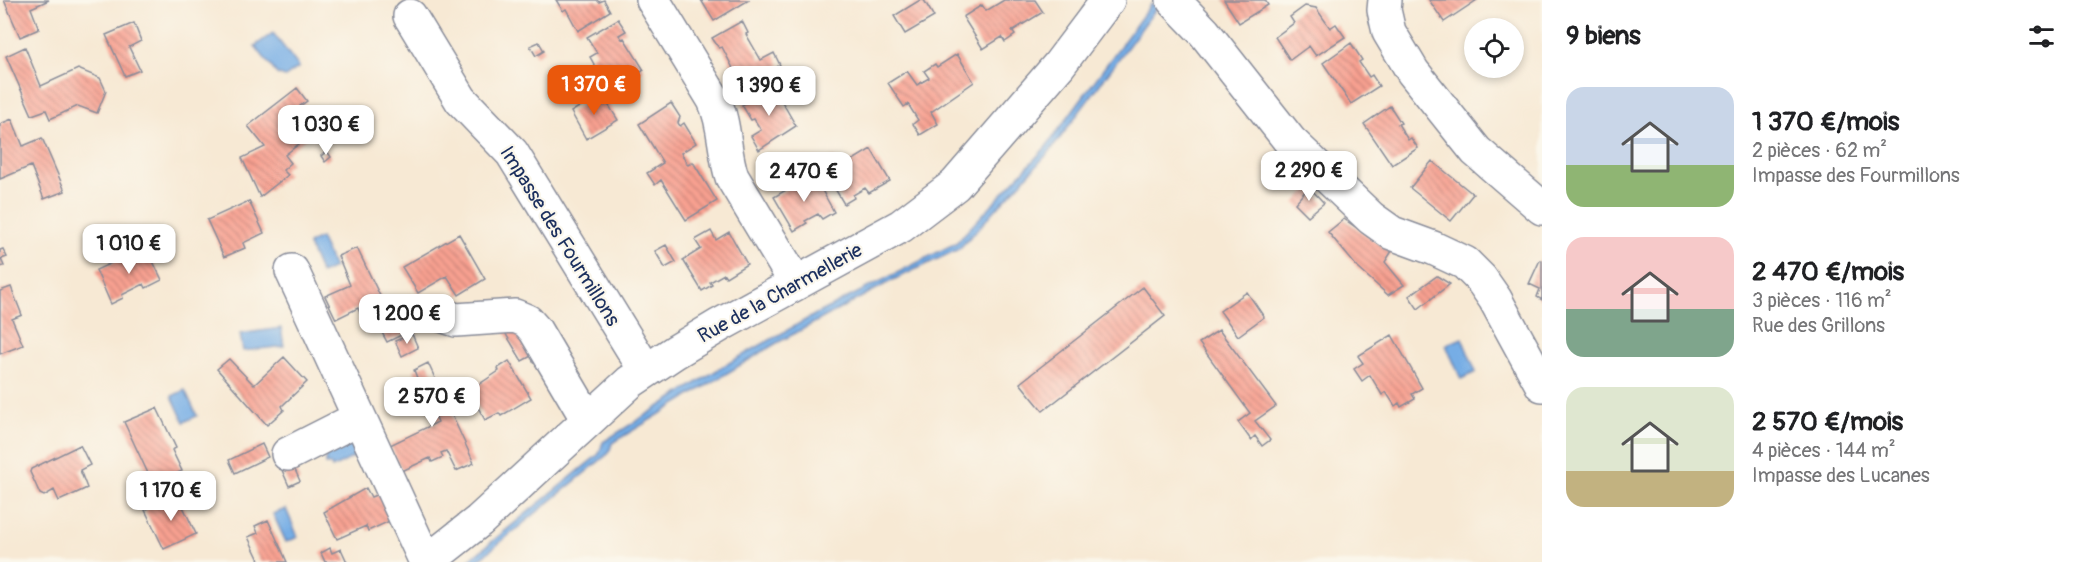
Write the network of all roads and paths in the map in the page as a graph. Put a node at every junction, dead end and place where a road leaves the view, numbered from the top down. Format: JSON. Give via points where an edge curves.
{"nodes":[{"id":1,"x":653,"y":0,"type":"edge"},
{"id":2,"x":1108,"y":0,"type":"edge"},
{"id":3,"x":1173,"y":0,"type":"edge"},
{"id":4,"x":1385,"y":0,"type":"edge"},
{"id":5,"x":410,"y":16,"type":"dead end"},
{"id":6,"x":1542,"y":208,"type":"edge"},
{"id":7,"x":292,"y":271,"type":"dead end"},
{"id":8,"x":796,"y":283,"type":"junction"},
{"id":9,"x":441,"y":315,"type":"dead end"},
{"id":10,"x":646,"y":371,"type":"junction"},
{"id":11,"x":1542,"y":385,"type":"edge"},
{"id":12,"x":359,"y":418,"type":"junction"},
{"id":13,"x":588,"y":420,"type":"junction"},
{"id":14,"x":288,"y":454,"type":"dead end"},
{"id":15,"x":426,"y":562,"type":"edge"}],
"edges":[{"from":1,"to":8,"type":"street","via":[[714,100],[722,116],[732,177]]},
{"from":2,"to":8,"type":"street","name":"Rue de la Charmellerie","via":[[1059,65],[956,185],[901,226]]},
{"from":3,"to":11,"type":"street","via":[[1204,32],[1290,141],[1371,218],[1392,233],[1465,263],[1481,279]]},
{"from":4,"to":6,"type":"street","via":[[1389,32],[1413,72],[1476,151]]},
{"from":5,"to":10,"type":"street","name":"Impasse des Fourmillons","via":[[460,100],[512,153]]},
{"from":7,"to":12,"type":"street"},
{"from":8,"to":10,"type":"street","name":"Rue de la Charmellerie"},
{"from":9,"to":13,"type":"street","via":[[456,320],[515,316],[527,321]]},
{"from":10,"to":13,"type":"street","name":"Rue de la Charmellerie"},
{"from":12,"to":14,"type":"street"},
{"from":12,"to":15,"type":"street"},
{"from":13,"to":15,"type":"street","name":"Rue de la Charmellerie","via":[[479,521]]}]}
